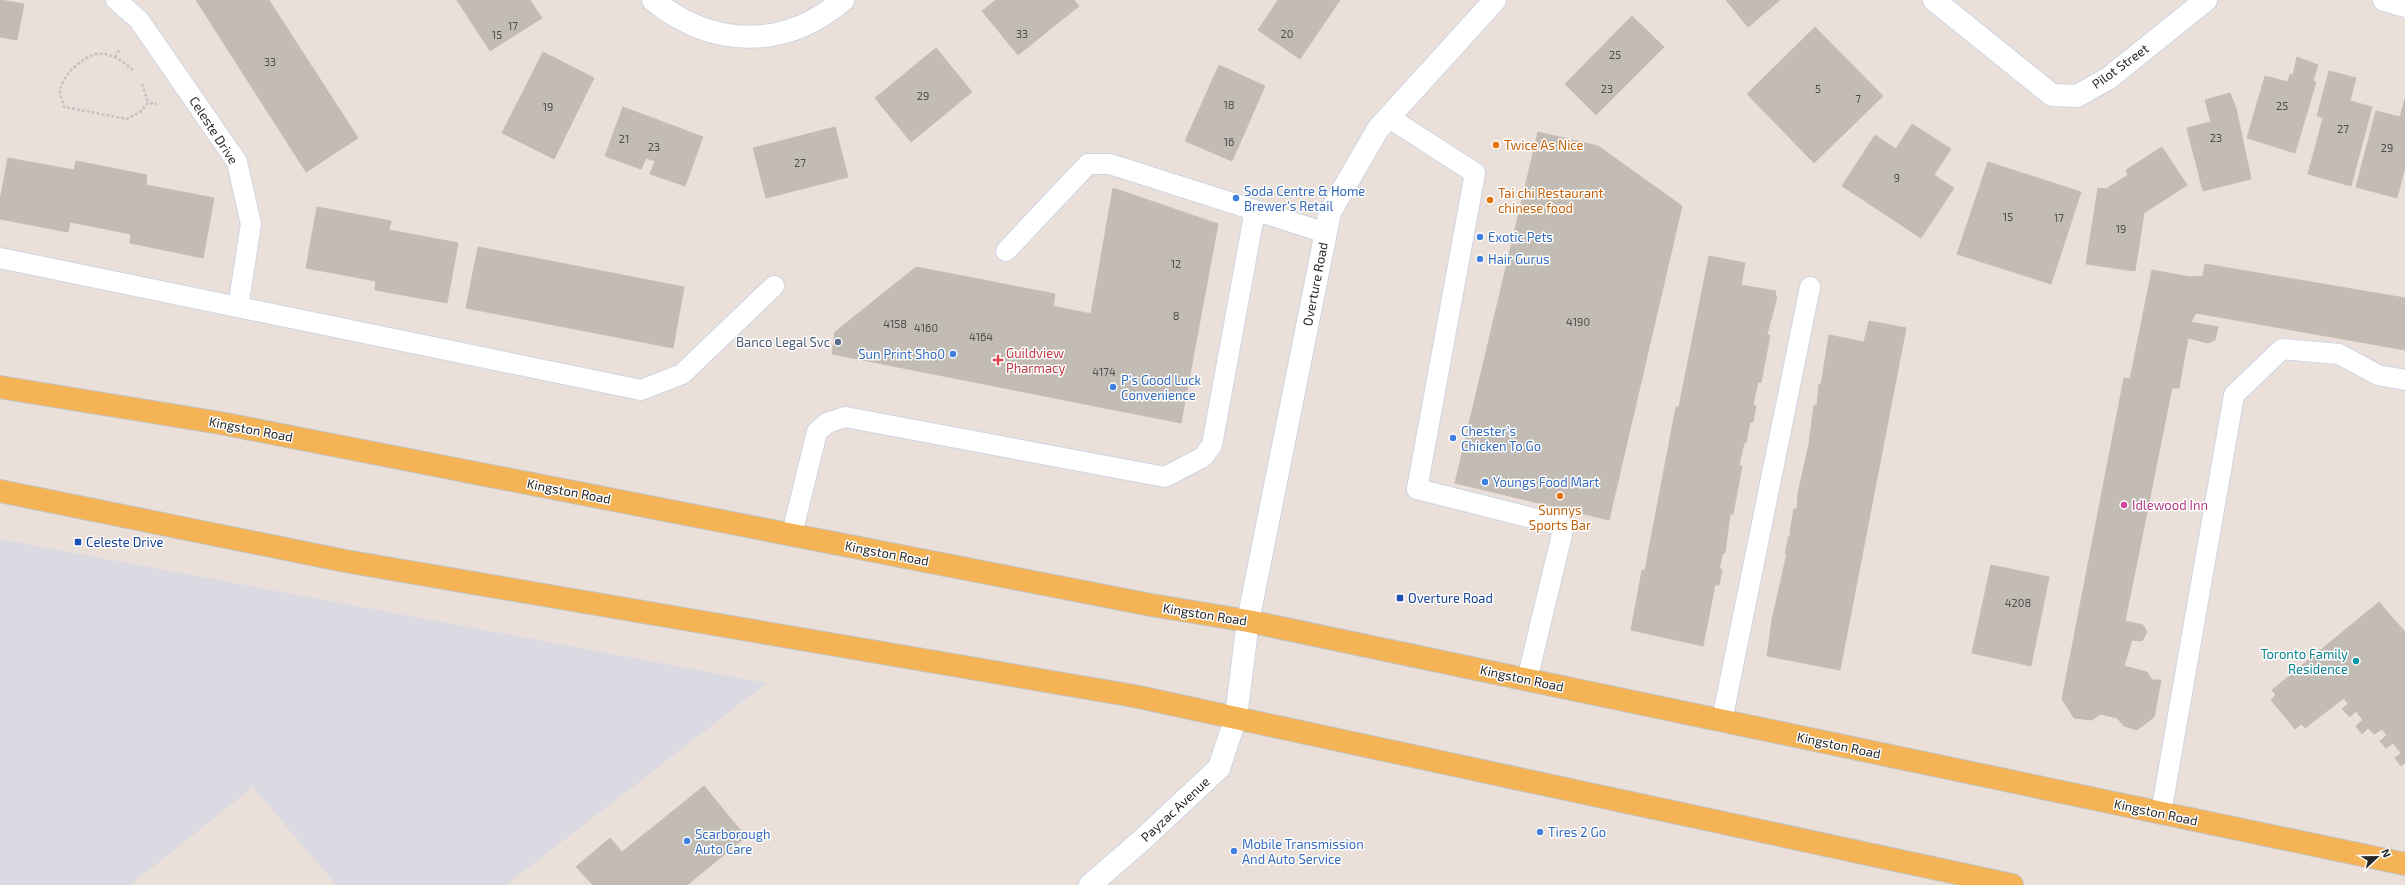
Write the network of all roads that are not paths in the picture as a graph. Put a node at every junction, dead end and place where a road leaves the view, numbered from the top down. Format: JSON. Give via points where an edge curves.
{"nodes":[{"id":1,"x":116,"y":0,"type":"edge"},
{"id":2,"x":653,"y":0,"type":"edge"},
{"id":3,"x":843,"y":0,"type":"edge"},
{"id":4,"x":1495,"y":0,"type":"edge"},
{"id":5,"x":1934,"y":0,"type":"edge"},
{"id":6,"x":2206,"y":0,"type":"edge"},
{"id":7,"x":2384,"y":0,"type":"edge"},
{"id":8,"x":2405,"y":6,"type":"edge"},
{"id":9,"x":1388,"y":118,"type":"junction"},
{"id":10,"x":1255,"y":210,"type":"junction"},
{"id":11,"x":1326,"y":233,"type":"junction"},
{"id":12,"x":1006,"y":251,"type":"dead end"},
{"id":13,"x":0,"y":258,"type":"edge"},
{"id":14,"x":774,"y":286,"type":"dead end"},
{"id":15,"x":1810,"y":287,"type":"dead end"},
{"id":16,"x":238,"y":307,"type":"junction"},
{"id":17,"x":2405,"y":380,"type":"edge"},
{"id":18,"x":0,"y":387,"type":"edge"},
{"id":19,"x":0,"y":491,"type":"edge"},
{"id":20,"x":792,"y":534,"type":"junction"},
{"id":21,"x":1248,"y":621,"type":"junction"},
{"id":22,"x":1527,"y":680,"type":"junction"},
{"id":23,"x":1236,"y":717,"type":"junction"},
{"id":24,"x":1722,"y":720,"type":"junction"},
{"id":25,"x":2162,"y":813,"type":"junction"},
{"id":26,"x":2405,"y":864,"type":"edge"},
{"id":27,"x":1090,"y":885,"type":"edge"},
{"id":28,"x":2012,"y":885,"type":"edge"}],
"edges":[{"from":1,"to":16,"type":"lane","name":"Celeste Drive","via":[[139,20],[237,162],[251,224]]},
{"from":2,"to":3,"type":"street","via":[[667,12],[691,25],[731,38],[764,37],[793,29],[831,10]]},
{"from":4,"to":9,"type":"street","name":"Overture Road"},
{"from":5,"to":6,"type":"street","name":"Pilot Street","via":[[2052,95],[2077,96],[2108,78]]},
{"from":7,"to":8,"type":"street"},
{"from":9,"to":11,"type":"street","name":"Overture Road","via":[[1378,129],[1330,212]]},
{"from":9,"to":22,"type":"lane","via":[[1475,173],[1416,489],[1564,526]]},
{"from":10,"to":11,"type":"lane"},
{"from":10,"to":12,"type":"lane","via":[[1110,164],[1088,164]]},
{"from":10,"to":20,"type":"lane","via":[[1212,445],[1203,458],[1165,477],[845,417],[828,423],[817,432]]},
{"from":11,"to":21,"type":"street","name":"Overture Road"},
{"from":13,"to":16,"type":"lane"},
{"from":14,"to":16,"type":"lane","via":[[682,374],[641,390]]},
{"from":15,"to":24,"type":"lane"},
{"from":17,"to":25,"type":"lane","via":[[2378,375],[2339,354],[2282,349],[2234,396]]},
{"from":18,"to":20,"type":"main road","name":"Kingston Road","via":[[220,423]]},
{"from":19,"to":23,"type":"main road","via":[[345,561],[1134,696]]},
{"from":20,"to":21,"type":"main road","name":"Kingston Road","via":[[1151,606]]},
{"from":21,"to":22,"type":"main road","name":"Kingston Road"},
{"from":21,"to":23,"type":"street","name":"Overture Road"},
{"from":22,"to":24,"type":"main road","name":"Kingston Road"},
{"from":23,"to":27,"type":"street","name":"Payzac Avenue","via":[[1219,768]]},
{"from":23,"to":28,"type":"main road"},
{"from":24,"to":25,"type":"main road","name":"Kingston Road"},
{"from":25,"to":26,"type":"main road","name":"Kingston Road"}]}
